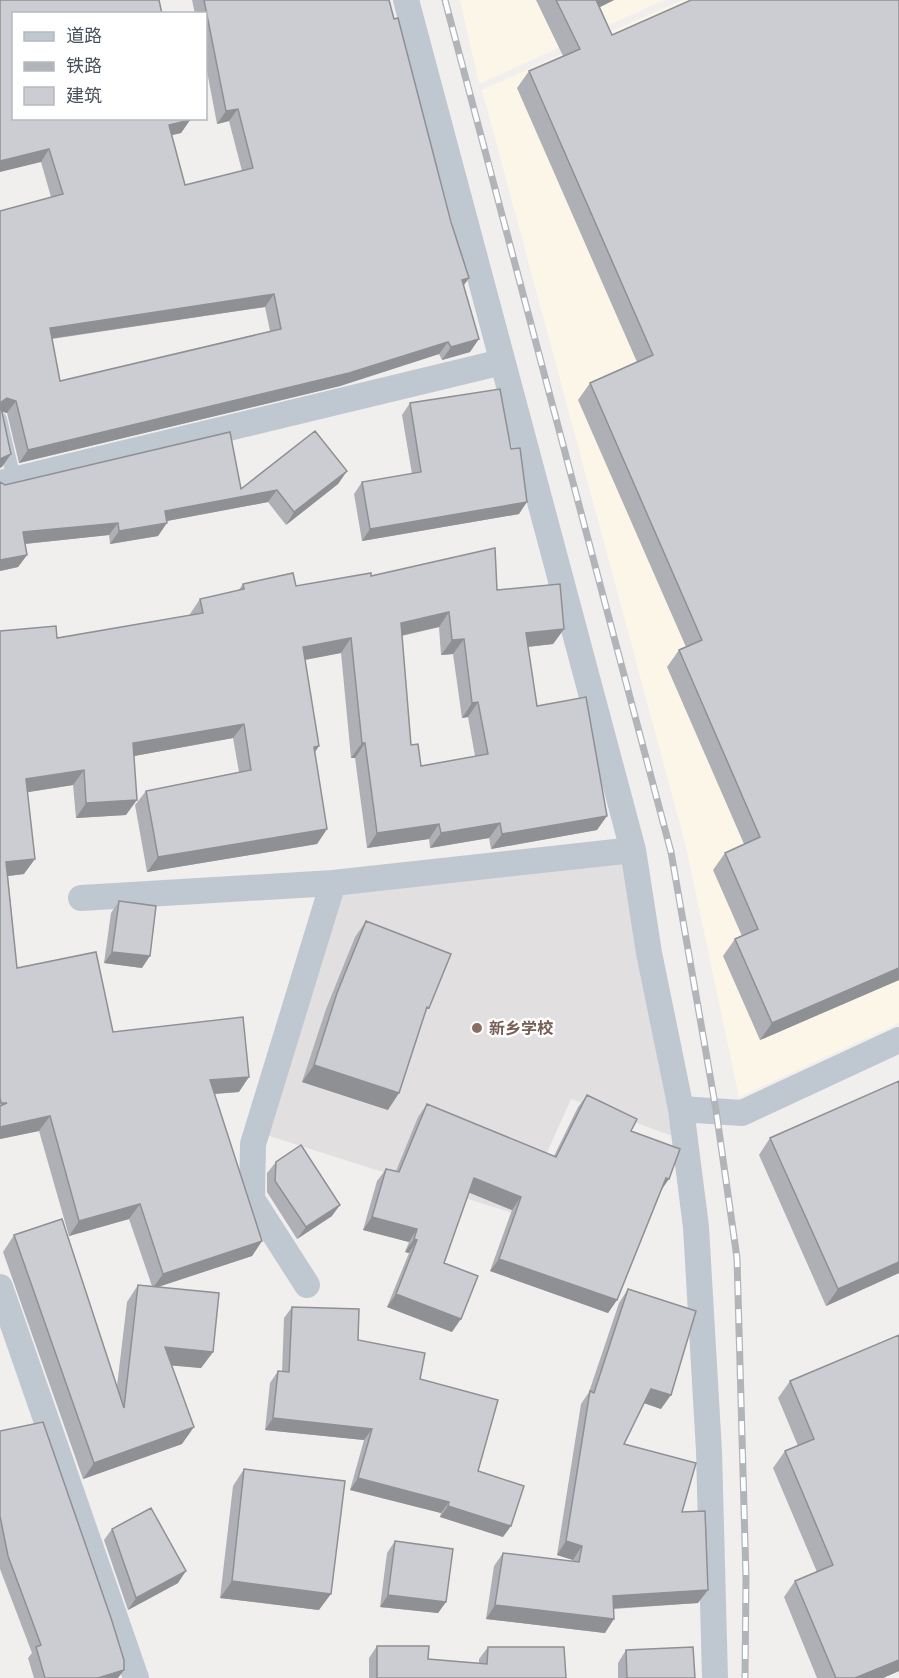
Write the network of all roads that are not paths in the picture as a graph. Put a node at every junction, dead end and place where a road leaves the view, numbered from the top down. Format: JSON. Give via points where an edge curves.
{"nodes":[{"id":1,"x":406,"y":0,"type":"edge"},
{"id":2,"x":502,"y":362,"type":"junction"},
{"id":3,"x":0,"y":419,"type":"edge"},
{"id":4,"x":7,"y":481,"type":"edge"},
{"id":5,"x":633,"y":850,"type":"junction"},
{"id":6,"x":333,"y":883,"type":"junction"},
{"id":7,"x":81,"y":898,"type":"dead end"},
{"id":8,"x":899,"y":1040,"type":"edge"},
{"id":9,"x":681,"y":1109,"type":"junction"},
{"id":10,"x":307,"y":1285,"type":"dead end"},
{"id":11,"x":0,"y":1287,"type":"edge"},
{"id":12,"x":136,"y":1678,"type":"edge"},
{"id":13,"x":715,"y":1678,"type":"edge"}],
"edges":[{"from":1,"to":2,"type":"street"},
{"from":2,"to":4,"type":"street"},
{"from":2,"to":5,"type":"street"},
{"from":3,"to":4,"type":"lane"},
{"from":5,"to":6,"type":"street"},
{"from":5,"to":9,"type":"street","via":[[649,953]]},
{"from":6,"to":7,"type":"street"},
{"from":6,"to":10,"type":"street","via":[[253,1144],[252,1199]]},
{"from":8,"to":9,"type":"street","via":[[742,1113]]},
{"from":9,"to":13,"type":"street","via":[[696,1227],[709,1451]]},
{"from":11,"to":12,"type":"street"}]}
